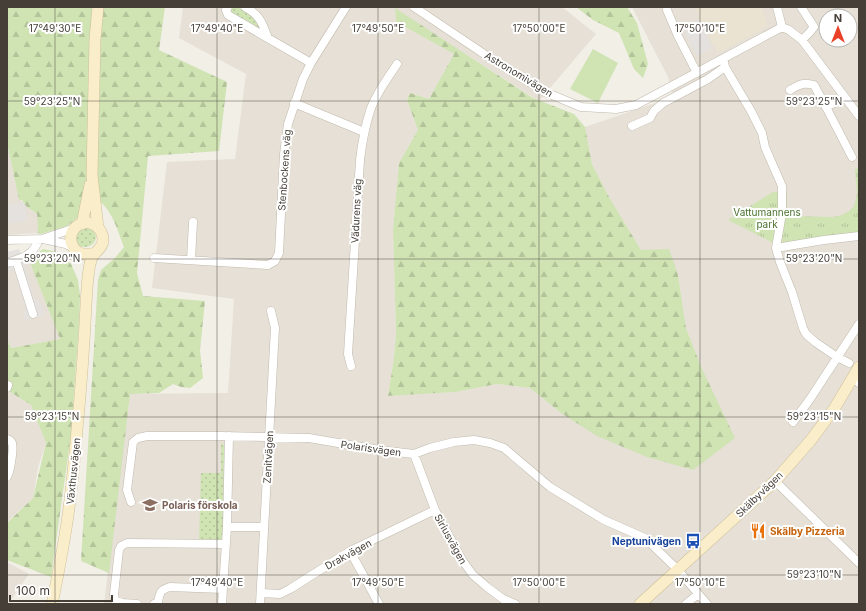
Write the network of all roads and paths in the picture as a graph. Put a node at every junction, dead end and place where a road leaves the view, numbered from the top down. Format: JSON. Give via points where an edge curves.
{"nodes":[{"id":1,"x":98,"y":7,"type":"edge"},
{"id":2,"x":228,"y":7,"type":"edge"},
{"id":3,"x":245,"y":7,"type":"edge"},
{"id":4,"x":346,"y":7,"type":"edge"},
{"id":5,"x":414,"y":7,"type":"edge"},
{"id":6,"x":777,"y":7,"type":"edge"},
{"id":7,"x":801,"y":7,"type":"edge"},
{"id":8,"x":667,"y":10,"type":"dead end"},
{"id":9,"x":782,"y":27,"type":"junction"},
{"id":10,"x":268,"y":38,"type":"junction"},
{"id":11,"x":802,"y":40,"type":"junction"},
{"id":12,"x":311,"y":63,"type":"junction"},
{"id":13,"x":724,"y":63,"type":"junction"},
{"id":14,"x":397,"y":64,"type":"dead end"},
{"id":15,"x":697,"y":73,"type":"junction"},
{"id":16,"x":790,"y":90,"type":"dead end"},
{"id":17,"x":845,"y":98,"type":"junction"},
{"id":18,"x":294,"y":103,"type":"junction"},
{"id":19,"x":826,"y":107,"type":"junction"},
{"id":20,"x":859,"y":116,"type":"edge"},
{"id":21,"x":632,"y":126,"type":"dead end"},
{"id":22,"x":364,"y":132,"type":"junction"},
{"id":23,"x":852,"y":157,"type":"dead end"},
{"id":24,"x":92,"y":175,"type":"junction"},
{"id":25,"x":193,"y":222,"type":"dead end"},
{"id":26,"x":78,"y":226,"type":"junction"},
{"id":27,"x":98,"y":228,"type":"junction"},
{"id":28,"x":859,"y":236,"type":"edge"},
{"id":29,"x":41,"y":239,"type":"junction"},
{"id":30,"x":7,"y":240,"type":"edge"},
{"id":31,"x":776,"y":248,"type":"junction"},
{"id":32,"x":76,"y":251,"type":"junction"},
{"id":33,"x":95,"y":253,"type":"junction"},
{"id":34,"x":154,"y":258,"type":"dead end"},
{"id":35,"x":16,"y":260,"type":"junction"},
{"id":36,"x":191,"y":260,"type":"junction"},
{"id":37,"x":7,"y":263,"type":"edge"},
{"id":38,"x":87,"y":290,"type":"junction"},
{"id":39,"x":270,"y":311,"type":"dead end"},
{"id":40,"x":33,"y":314,"type":"dead end"},
{"id":41,"x":859,"y":324,"type":"edge"},
{"id":42,"x":837,"y":357,"type":"junction"},
{"id":43,"x":854,"y":365,"type":"edge"},
{"id":44,"x":351,"y":366,"type":"dead end"},
{"id":45,"x":856,"y":380,"type":"edge"},
{"id":46,"x":793,"y":422,"type":"dead end"},
{"id":47,"x":229,"y":436,"type":"junction"},
{"id":48,"x":269,"y":438,"type":"junction"},
{"id":49,"x":7,"y":439,"type":"edge"},
{"id":50,"x":414,"y":454,"type":"junction"},
{"id":51,"x":7,"y":477,"type":"edge"},
{"id":52,"x":776,"y":481,"type":"junction"},
{"id":53,"x":131,"y":502,"type":"dead end"},
{"id":54,"x":436,"y":510,"type":"junction"},
{"id":55,"x":227,"y":527,"type":"junction"},
{"id":56,"x":264,"y":528,"type":"junction"},
{"id":57,"x":226,"y":544,"type":"junction"},
{"id":58,"x":350,"y":551,"type":"junction"},
{"id":59,"x":859,"y":563,"type":"edge"},
{"id":60,"x":677,"y":569,"type":"junction"},
{"id":61,"x":223,"y":589,"type":"junction"},
{"id":62,"x":260,"y":593,"type":"junction"},
{"id":63,"x":698,"y":594,"type":"junction"},
{"id":64,"x":157,"y":603,"type":"edge"},
{"id":65,"x":52,"y":604,"type":"edge"},
{"id":66,"x":137,"y":604,"type":"edge"},
{"id":67,"x":222,"y":604,"type":"edge"},
{"id":68,"x":260,"y":604,"type":"edge"},
{"id":69,"x":379,"y":604,"type":"edge"},
{"id":70,"x":514,"y":604,"type":"edge"},
{"id":71,"x":640,"y":604,"type":"edge"},
{"id":72,"x":686,"y":604,"type":"edge"},
{"id":73,"x":707,"y":604,"type":"edge"}],
"edges":[{"from":1,"to":24,"type":"street","name":"Växthusvägen"},
{"from":2,"to":10,"type":"street","via":[[228,15]]},
{"from":3,"to":10,"type":"street","via":[[262,20]]},
{"from":4,"to":12,"type":"street","name":"Stenbockens väg"},
{"from":5,"to":15,"type":"street","name":"Astronomivägen","via":[[545,92],[581,107],[616,109],[636,105]]},
{"from":6,"to":9,"type":"street"},
{"from":7,"to":11,"type":"street","via":[[814,27]]},
{"from":8,"to":15,"type":"street"},
{"from":9,"to":11,"type":"street"},
{"from":9,"to":13,"type":"street","name":"Astronomivägen"},
{"from":10,"to":12,"type":"street"},
{"from":11,"to":17,"type":"street"},
{"from":12,"to":18,"type":"street","name":"Stenbockens väg"},
{"from":13,"to":15,"type":"street","name":"Astronomivägen"},
{"from":13,"to":21,"type":"street","via":[[708,79],[663,103],[650,118]]},
{"from":13,"to":31,"type":"street","via":[[762,133],[765,147],[782,186],[782,213]]},
{"from":14,"to":22,"type":"street","name":"Vädurens väg","via":[[370,109]]},
{"from":16,"to":19,"type":"street","via":[[806,83],[814,85]]},
{"from":17,"to":19,"type":"street"},
{"from":17,"to":20,"type":"street"},
{"from":18,"to":22,"type":"street"},
{"from":18,"to":36,"type":"street","name":"Stenbockens väg","via":[[284,154],[279,252],[275,262],[268,265]]},
{"from":19,"to":23,"type":"street"},
{"from":22,"to":44,"type":"street","name":"Vädurens väg","via":[[348,354]]},
{"from":24,"to":26,"type":"street","name":"Växthusvägen"},
{"from":24,"to":27,"type":"street","name":"Växthusvägen"},
{"from":25,"to":36,"type":"street"},
{"from":26,"to":27,"type":"street","via":[[91,223]]},
{"from":26,"to":29,"type":"street"},
{"from":26,"to":32,"type":"street","name":"Växthusvägen","via":[[71,236]]},
{"from":27,"to":33,"type":"street","name":"Växthusvägen","via":[[103,239],[101,248]]},
{"from":28,"to":31,"type":"street"},
{"from":29,"to":30,"type":"street"},
{"from":29,"to":32,"type":"street","via":[[66,244]]},
{"from":29,"to":35,"type":"street","via":[[31,253]]},
{"from":31,"to":42,"type":"street","via":[[806,334]]},
{"from":32,"to":33,"type":"street","via":[[87,255]]},
{"from":32,"to":38,"type":"street","name":"Växthusvägen"},
{"from":33,"to":38,"type":"street","name":"Växthusvägen"},
{"from":34,"to":36,"type":"street","name":"Stenbockens väg"},
{"from":35,"to":37,"type":"street"},
{"from":35,"to":40,"type":"street"},
{"from":38,"to":65,"type":"street","name":"Växthusvägen","via":[[73,477]]},
{"from":39,"to":48,"type":"street","name":"Zenitvägen","via":[[275,328]]},
{"from":41,"to":42,"type":"street"},
{"from":42,"to":43,"type":"street"},
{"from":42,"to":46,"type":"street"},
{"from":43,"to":45,"type":"street","name":"Skälbyvägen"},
{"from":45,"to":52,"type":"street","name":"Skälbyvägen"},
{"from":47,"to":48,"type":"street","name":"Polarisvägen"},
{"from":47,"to":53,"type":"street","name":"Polarisvägen","via":[[138,438],[133,442],[127,490]]},
{"from":47,"to":55,"type":"street"},
{"from":48,"to":50,"type":"street","name":"Polarisvägen","via":[[309,438]]},
{"from":48,"to":56,"type":"street","name":"Zenitvägen"},
{"from":49,"to":51,"type":"street","via":[[13,446]]},
{"from":50,"to":54,"type":"street","name":"Siriusvägen"},
{"from":50,"to":60,"type":"street","name":"Polarisvägen","via":[[454,442],[474,440],[504,448],[550,487],[604,520],[645,538]]},
{"from":52,"to":59,"type":"street"},
{"from":52,"to":60,"type":"street","name":"Skälbyvägen"},
{"from":54,"to":58,"type":"street","name":"Drakvägen"},
{"from":54,"to":70,"type":"street","name":"Siriusvägen","via":[[462,560],[473,575],[503,599]]},
{"from":55,"to":56,"type":"street"},
{"from":55,"to":57,"type":"street"},
{"from":56,"to":62,"type":"street","name":"Zenitvägen"},
{"from":57,"to":61,"type":"street"},
{"from":57,"to":66,"type":"street","via":[[126,543],[121,546],[118,550],[115,601]]},
{"from":58,"to":62,"type":"street","name":"Drakvägen","via":[[280,594]]},
{"from":58,"to":69,"type":"street"},
{"from":60,"to":63,"type":"street"},
{"from":60,"to":71,"type":"street","name":"Skälbyvägen"},
{"from":61,"to":64,"type":"street","via":[[170,587],[159,593]]},
{"from":61,"to":67,"type":"street"},
{"from":62,"to":68,"type":"street","name":"Zenitvägen"},
{"from":63,"to":72,"type":"street"},
{"from":63,"to":73,"type":"street"}]}
